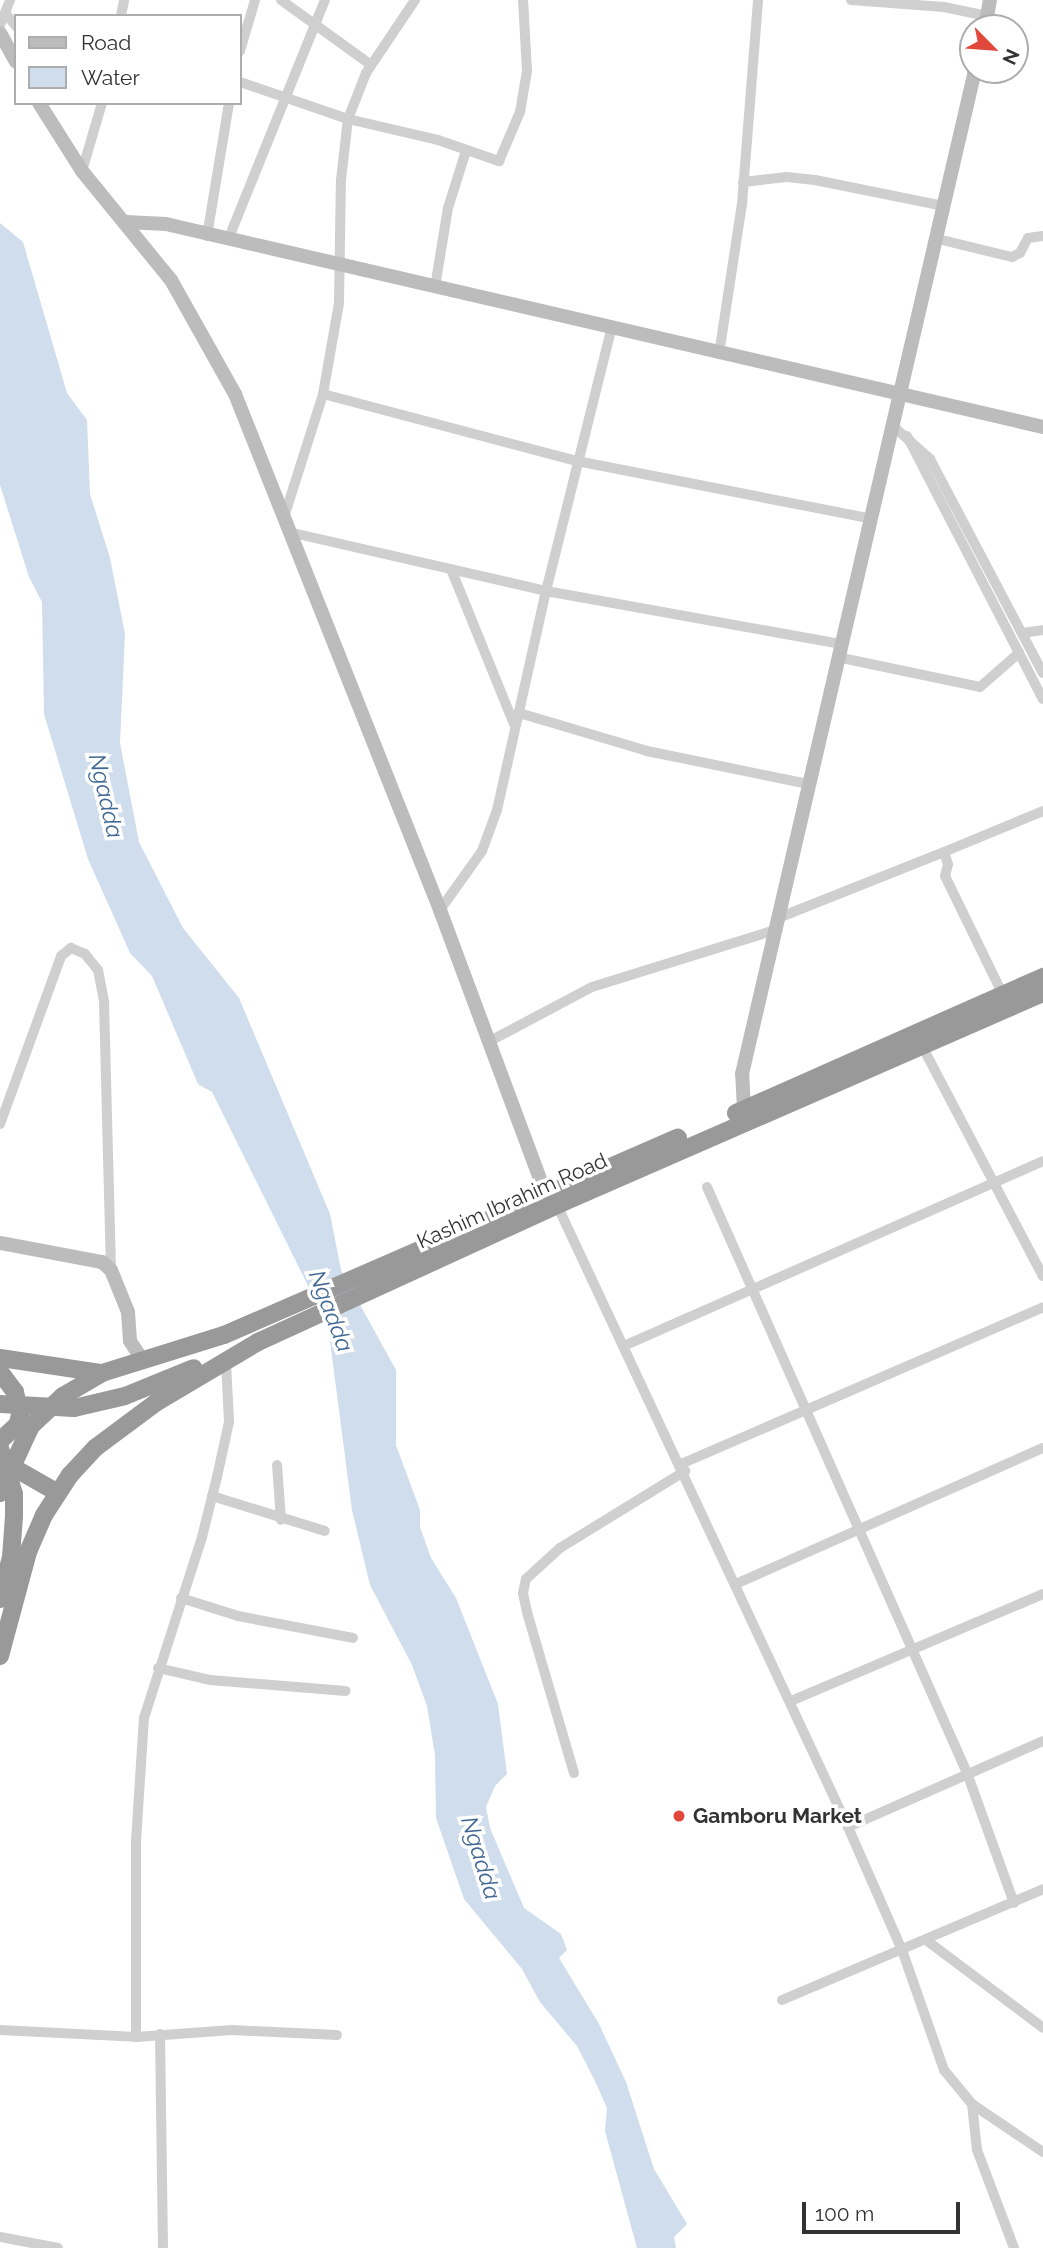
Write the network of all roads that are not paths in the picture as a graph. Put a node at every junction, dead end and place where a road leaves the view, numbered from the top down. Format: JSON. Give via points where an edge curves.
{"nodes":[{"id":1,"x":10,"y":0,"type":"edge"},
{"id":2,"x":255,"y":0,"type":"edge"},
{"id":3,"x":281,"y":0,"type":"edge"},
{"id":4,"x":325,"y":0,"type":"edge"},
{"id":5,"x":415,"y":0,"type":"edge"},
{"id":6,"x":523,"y":0,"type":"edge"},
{"id":7,"x":758,"y":0,"type":"edge"},
{"id":8,"x":852,"y":0,"type":"edge"},
{"id":9,"x":5,"y":13,"type":"junction"},
{"id":10,"x":962,"y":14,"type":"edge"},
{"id":11,"x":316,"y":22,"type":"junction"},
{"id":12,"x":14,"y":24,"type":"edge"},
{"id":13,"x":0,"y":25,"type":"edge"},
{"id":14,"x":0,"y":33,"type":"edge"},
{"id":15,"x":242,"y":44,"type":"edge"},
{"id":16,"x":14,"y":58,"type":"edge"},
{"id":17,"x":371,"y":65,"type":"junction"},
{"id":18,"x":242,"y":83,"type":"edge"},
{"id":19,"x":972,"y":84,"type":"edge"},
{"id":20,"x":283,"y":96,"type":"junction"},
{"id":21,"x":39,"y":105,"type":"edge"},
{"id":22,"x":101,"y":105,"type":"edge"},
{"id":23,"x":229,"y":105,"type":"edge"},
{"id":24,"x":348,"y":119,"type":"junction"},
{"id":25,"x":466,"y":150,"type":"junction"},
{"id":26,"x":82,"y":172,"type":"junction"},
{"id":27,"x":743,"y":182,"type":"junction"},
{"id":28,"x":944,"y":206,"type":"junction"},
{"id":29,"x":126,"y":222,"type":"junction"},
{"id":30,"x":206,"y":236,"type":"junction"},
{"id":31,"x":1043,"y":236,"type":"edge"},
{"id":32,"x":939,"y":239,"type":"junction"},
{"id":33,"x":228,"y":240,"type":"junction"},
{"id":34,"x":341,"y":267,"type":"junction"},
{"id":35,"x":435,"y":288,"type":"junction"},
{"id":36,"x":611,"y":330,"type":"junction"},
{"id":37,"x":719,"y":354,"type":"junction"},
{"id":38,"x":323,"y":394,"type":"junction"},
{"id":39,"x":901,"y":395,"type":"junction"},
{"id":40,"x":893,"y":426,"type":"junction"},
{"id":41,"x":1043,"y":427,"type":"edge"},
{"id":42,"x":907,"y":436,"type":"junction"},
{"id":43,"x":577,"y":461,"type":"junction"},
{"id":44,"x":285,"y":514,"type":"junction"},
{"id":45,"x":872,"y":519,"type":"junction"},
{"id":46,"x":293,"y":533,"type":"junction"},
{"id":47,"x":451,"y":569,"type":"junction"},
{"id":48,"x":546,"y":591,"type":"junction"},
{"id":49,"x":1043,"y":630,"type":"edge"},
{"id":50,"x":1021,"y":633,"type":"junction"},
{"id":51,"x":838,"y":651,"type":"junction"},
{"id":52,"x":1019,"y":653,"type":"junction"},
{"id":53,"x":1043,"y":673,"type":"edge"},
{"id":54,"x":1043,"y":699,"type":"edge"},
{"id":55,"x":519,"y":713,"type":"junction"},
{"id":56,"x":515,"y":729,"type":"junction"},
{"id":57,"x":808,"y":785,"type":"junction"},
{"id":58,"x":1043,"y":811,"type":"edge"},
{"id":59,"x":944,"y":852,"type":"junction"},
{"id":60,"x":440,"y":910,"type":"junction"},
{"id":61,"x":776,"y":924,"type":"junction"},
{"id":62,"x":1043,"y":977,"type":"edge"},
{"id":63,"x":1043,"y":993,"type":"edge"},
{"id":64,"x":1003,"y":995,"type":"junction"},
{"id":65,"x":920,"y":1040,"type":"junction"},
{"id":66,"x":490,"y":1041,"type":"junction"},
{"id":67,"x":744,"y":1110,"type":"junction"},
{"id":68,"x":0,"y":1124,"type":"edge"},
{"id":69,"x":1043,"y":1161,"type":"edge"},
{"id":70,"x":993,"y":1183,"type":"junction"},
{"id":71,"x":707,"y":1187,"type":"dead end"},
{"id":72,"x":551,"y":1200,"type":"junction"},
{"id":73,"x":0,"y":1243,"type":"edge"},
{"id":74,"x":111,"y":1270,"type":"junction"},
{"id":75,"x":1043,"y":1276,"type":"edge"},
{"id":76,"x":751,"y":1288,"type":"junction"},
{"id":77,"x":1043,"y":1307,"type":"edge"},
{"id":78,"x":263,"y":1334,"type":"junction"},
{"id":79,"x":626,"y":1345,"type":"junction"},
{"id":80,"x":0,"y":1357,"type":"edge"},
{"id":81,"x":143,"y":1361,"type":"junction"},
{"id":82,"x":226,"y":1362,"type":"junction"},
{"id":83,"x":0,"y":1372,"type":"edge"},
{"id":84,"x":102,"y":1373,"type":"junction"},
{"id":85,"x":0,"y":1404,"type":"edge"},
{"id":86,"x":806,"y":1413,"type":"junction"},
{"id":87,"x":0,"y":1441,"type":"edge"},
{"id":88,"x":0,"y":1448,"type":"edge"},
{"id":89,"x":1043,"y":1448,"type":"edge"},
{"id":90,"x":9,"y":1465,"type":"junction"},
{"id":91,"x":277,"y":1465,"type":"dead end"},
{"id":92,"x":683,"y":1468,"type":"junction"},
{"id":93,"x":0,"y":1493,"type":"edge"},
{"id":94,"x":58,"y":1493,"type":"junction"},
{"id":95,"x":212,"y":1496,"type":"junction"},
{"id":96,"x":281,"y":1520,"type":"junction"},
{"id":97,"x":860,"y":1529,"type":"junction"},
{"id":98,"x":325,"y":1531,"type":"dead end"},
{"id":99,"x":737,"y":1583,"type":"junction"},
{"id":100,"x":1043,"y":1594,"type":"edge"},
{"id":101,"x":181,"y":1598,"type":"junction"},
{"id":102,"x":0,"y":1599,"type":"edge"},
{"id":103,"x":353,"y":1637,"type":"dead end"},
{"id":104,"x":913,"y":1649,"type":"junction"},
{"id":105,"x":0,"y":1656,"type":"edge"},
{"id":106,"x":158,"y":1668,"type":"junction"},
{"id":107,"x":346,"y":1691,"type":"dead end"},
{"id":108,"x":791,"y":1701,"type":"junction"},
{"id":109,"x":1043,"y":1741,"type":"edge"},
{"id":110,"x":574,"y":1773,"type":"dead end"},
{"id":111,"x":967,"y":1773,"type":"junction"},
{"id":112,"x":848,"y":1827,"type":"junction"},
{"id":113,"x":1043,"y":1889,"type":"edge"},
{"id":114,"x":1014,"y":1903,"type":"junction"},
{"id":115,"x":926,"y":1940,"type":"junction"},
{"id":116,"x":902,"y":1950,"type":"junction"},
{"id":117,"x":782,"y":2000,"type":"dead end"},
{"id":118,"x":1043,"y":2028,"type":"edge"},
{"id":119,"x":0,"y":2030,"type":"edge"},
{"id":120,"x":160,"y":2034,"type":"junction"},
{"id":121,"x":337,"y":2035,"type":"dead end"},
{"id":122,"x":136,"y":2037,"type":"junction"},
{"id":123,"x":972,"y":2104,"type":"junction"},
{"id":124,"x":1043,"y":2152,"type":"edge"},
{"id":125,"x":0,"y":2237,"type":"edge"},
{"id":126,"x":58,"y":2248,"type":"edge"},
{"id":127,"x":163,"y":2248,"type":"edge"},
{"id":128,"x":1014,"y":2248,"type":"edge"}],
"edges":[{"from":1,"to":9,"type":"street"},
{"from":2,"to":15,"type":"street"},
{"from":3,"to":11,"type":"street"},
{"from":4,"to":11,"type":"street"},
{"from":5,"to":17,"type":"street"},
{"from":6,"to":25,"type":"street","via":[[527,71],[510,143],[499,161]]},
{"from":7,"to":27,"type":"street"},
{"from":8,"to":10,"type":"street","via":[[944,8]]},
{"from":9,"to":12,"type":"street"},
{"from":9,"to":13,"type":"street"},
{"from":11,"to":17,"type":"street"},
{"from":11,"to":20,"type":"street"},
{"from":14,"to":16,"type":"street"},
{"from":17,"to":24,"type":"street"},
{"from":18,"to":20,"type":"street"},
{"from":19,"to":28,"type":"street"},
{"from":20,"to":24,"type":"street"},
{"from":20,"to":33,"type":"street"},
{"from":21,"to":26,"type":"street"},
{"from":22,"to":26,"type":"street"},
{"from":23,"to":30,"type":"street"},
{"from":24,"to":25,"type":"street"},
{"from":24,"to":34,"type":"street","via":[[341,180]]},
{"from":25,"to":35,"type":"street","via":[[448,208]]},
{"from":26,"to":29,"type":"street"},
{"from":27,"to":28,"type":"street","via":[[796,178]]},
{"from":27,"to":37,"type":"street"},
{"from":28,"to":32,"type":"street"},
{"from":29,"to":30,"type":"street","via":[[166,224]]},
{"from":29,"to":44,"type":"street","via":[[202,329],[235,394]]},
{"from":30,"to":33,"type":"street"},
{"from":31,"to":32,"type":"street","via":[[1028,238],[1012,257]]},
{"from":32,"to":39,"type":"street"},
{"from":33,"to":34,"type":"street"},
{"from":34,"to":35,"type":"street"},
{"from":34,"to":38,"type":"street"},
{"from":35,"to":36,"type":"street"},
{"from":36,"to":37,"type":"street"},
{"from":36,"to":43,"type":"street"},
{"from":37,"to":39,"type":"street"},
{"from":38,"to":43,"type":"street"},
{"from":38,"to":44,"type":"street"},
{"from":39,"to":40,"type":"street"},
{"from":39,"to":41,"type":"street"},
{"from":40,"to":42,"type":"street"},
{"from":40,"to":45,"type":"street"},
{"from":42,"to":50,"type":"street","via":[[930,459]]},
{"from":42,"to":52,"type":"street"},
{"from":43,"to":45,"type":"street"},
{"from":43,"to":48,"type":"street"},
{"from":44,"to":46,"type":"street"},
{"from":45,"to":51,"type":"street"},
{"from":46,"to":47,"type":"street"},
{"from":46,"to":60,"type":"street"},
{"from":47,"to":48,"type":"street"},
{"from":47,"to":56,"type":"street"},
{"from":48,"to":51,"type":"street"},
{"from":48,"to":55,"type":"street"},
{"from":49,"to":50,"type":"street"},
{"from":50,"to":53,"type":"street"},
{"from":51,"to":52,"type":"street","via":[[980,687]]},
{"from":51,"to":57,"type":"street"},
{"from":52,"to":54,"type":"street"},
{"from":55,"to":56,"type":"street"},
{"from":55,"to":57,"type":"street","via":[[647,751]]},
{"from":56,"to":60,"type":"street","via":[[497,810],[482,851]]},
{"from":57,"to":61,"type":"street"},
{"from":58,"to":59,"type":"street"},
{"from":59,"to":61,"type":"street"},
{"from":59,"to":64,"type":"street","via":[[945,876]]},
{"from":60,"to":66,"type":"street"},
{"from":61,"to":66,"type":"street","via":[[592,986]]},
{"from":61,"to":67,"type":"street","via":[[742,1074]]},
{"from":62,"to":64,"type":"highway","name":"Kashim Ibrahim Road"},
{"from":63,"to":65,"type":"highway","name":"Kashim Ibrahim Road"},
{"from":64,"to":65,"type":"highway","name":"Kashim Ibrahim Road"},
{"from":65,"to":67,"type":"highway","name":"Kashim Ibrahim Road"},
{"from":65,"to":70,"type":"street"},
{"from":65,"to":72,"type":"highway","name":"Kashim Ibrahim Road"},
{"from":66,"to":72,"type":"street"},
{"from":67,"to":72,"type":"highway","name":"Kashim Ibrahim Road"},
{"from":68,"to":74,"type":"street","via":[[61,956],[71,948],[85,954],[98,970],[104,1002]]},
{"from":69,"to":70,"type":"street"},
{"from":70,"to":75,"type":"street"},
{"from":70,"to":76,"type":"street"},
{"from":71,"to":76,"type":"street"},
{"from":72,"to":78,"type":"highway","name":"Kashim Ibrahim Road"},
{"from":72,"to":79,"type":"street"},
{"from":73,"to":74,"type":"street","via":[[102,1262]]},
{"from":74,"to":81,"type":"street","via":[[128,1312],[130,1341]]},
{"from":76,"to":79,"type":"street"},
{"from":76,"to":86,"type":"street"},
{"from":77,"to":86,"type":"street"},
{"from":78,"to":81,"type":"highway","name":"Kashim Ibrahim Road"},
{"from":78,"to":82,"type":"highway","name":"Kashim Ibrahim Road"},
{"from":78,"to":85,"type":"highway","bridge":true,"via":[[125,1396],[74,1408]]},
{"from":79,"to":92,"type":"street"},
{"from":80,"to":84,"type":"highway","name":"Kashim Ibrahim Road"},
{"from":81,"to":84,"type":"highway","name":"Kashim Ibrahim Road"},
{"from":82,"to":94,"type":"highway","name":"Kashim Ibrahim Road","via":[[110,1435]]},
{"from":82,"to":95,"type":"street","via":[[229,1422]]},
{"from":83,"to":87,"type":"highway","via":[[15,1392],[20,1414],[18,1424]]},
{"from":84,"to":90,"type":"highway","via":[[63,1396],[31,1426]]},
{"from":86,"to":92,"type":"street"},
{"from":86,"to":97,"type":"street"},
{"from":88,"to":102,"type":"highway","bridge":true,"via":[[14,1494],[11,1558]]},
{"from":89,"to":97,"type":"street"},
{"from":90,"to":93,"type":"highway"},
{"from":90,"to":94,"type":"highway"},
{"from":91,"to":96,"type":"street"},
{"from":92,"to":99,"type":"street"},
{"from":92,"to":110,"type":"street","via":[[560,1548],[526,1578],[527,1612]]},
{"from":94,"to":105,"type":"highway","name":"Kashim Ibrahim Road","via":[[29,1552]]},
{"from":95,"to":96,"type":"street"},
{"from":95,"to":101,"type":"street"},
{"from":96,"to":98,"type":"street"},
{"from":97,"to":99,"type":"street"},
{"from":97,"to":104,"type":"street"},
{"from":99,"to":108,"type":"street"},
{"from":100,"to":104,"type":"street"},
{"from":101,"to":103,"type":"street","via":[[237,1616]]},
{"from":101,"to":106,"type":"street"},
{"from":104,"to":108,"type":"street"},
{"from":104,"to":111,"type":"street"},
{"from":106,"to":107,"type":"street","via":[[210,1680]]},
{"from":106,"to":122,"type":"street","via":[[144,1718],[140,1764]]},
{"from":108,"to":112,"type":"street"},
{"from":109,"to":111,"type":"street"},
{"from":111,"to":112,"type":"street"},
{"from":111,"to":114,"type":"street"},
{"from":112,"to":116,"type":"street"},
{"from":113,"to":114,"type":"street"},
{"from":114,"to":115,"type":"street"},
{"from":115,"to":116,"type":"street"},
{"from":115,"to":118,"type":"street"},
{"from":116,"to":117,"type":"street"},
{"from":116,"to":123,"type":"street","via":[[944,2070]]},
{"from":119,"to":122,"type":"street"},
{"from":120,"to":121,"type":"street","via":[[232,2029]]},
{"from":120,"to":122,"type":"street"},
{"from":120,"to":127,"type":"street"},
{"from":123,"to":124,"type":"street"},
{"from":123,"to":128,"type":"street","via":[[977,2150]]},
{"from":125,"to":126,"type":"street"}]}
